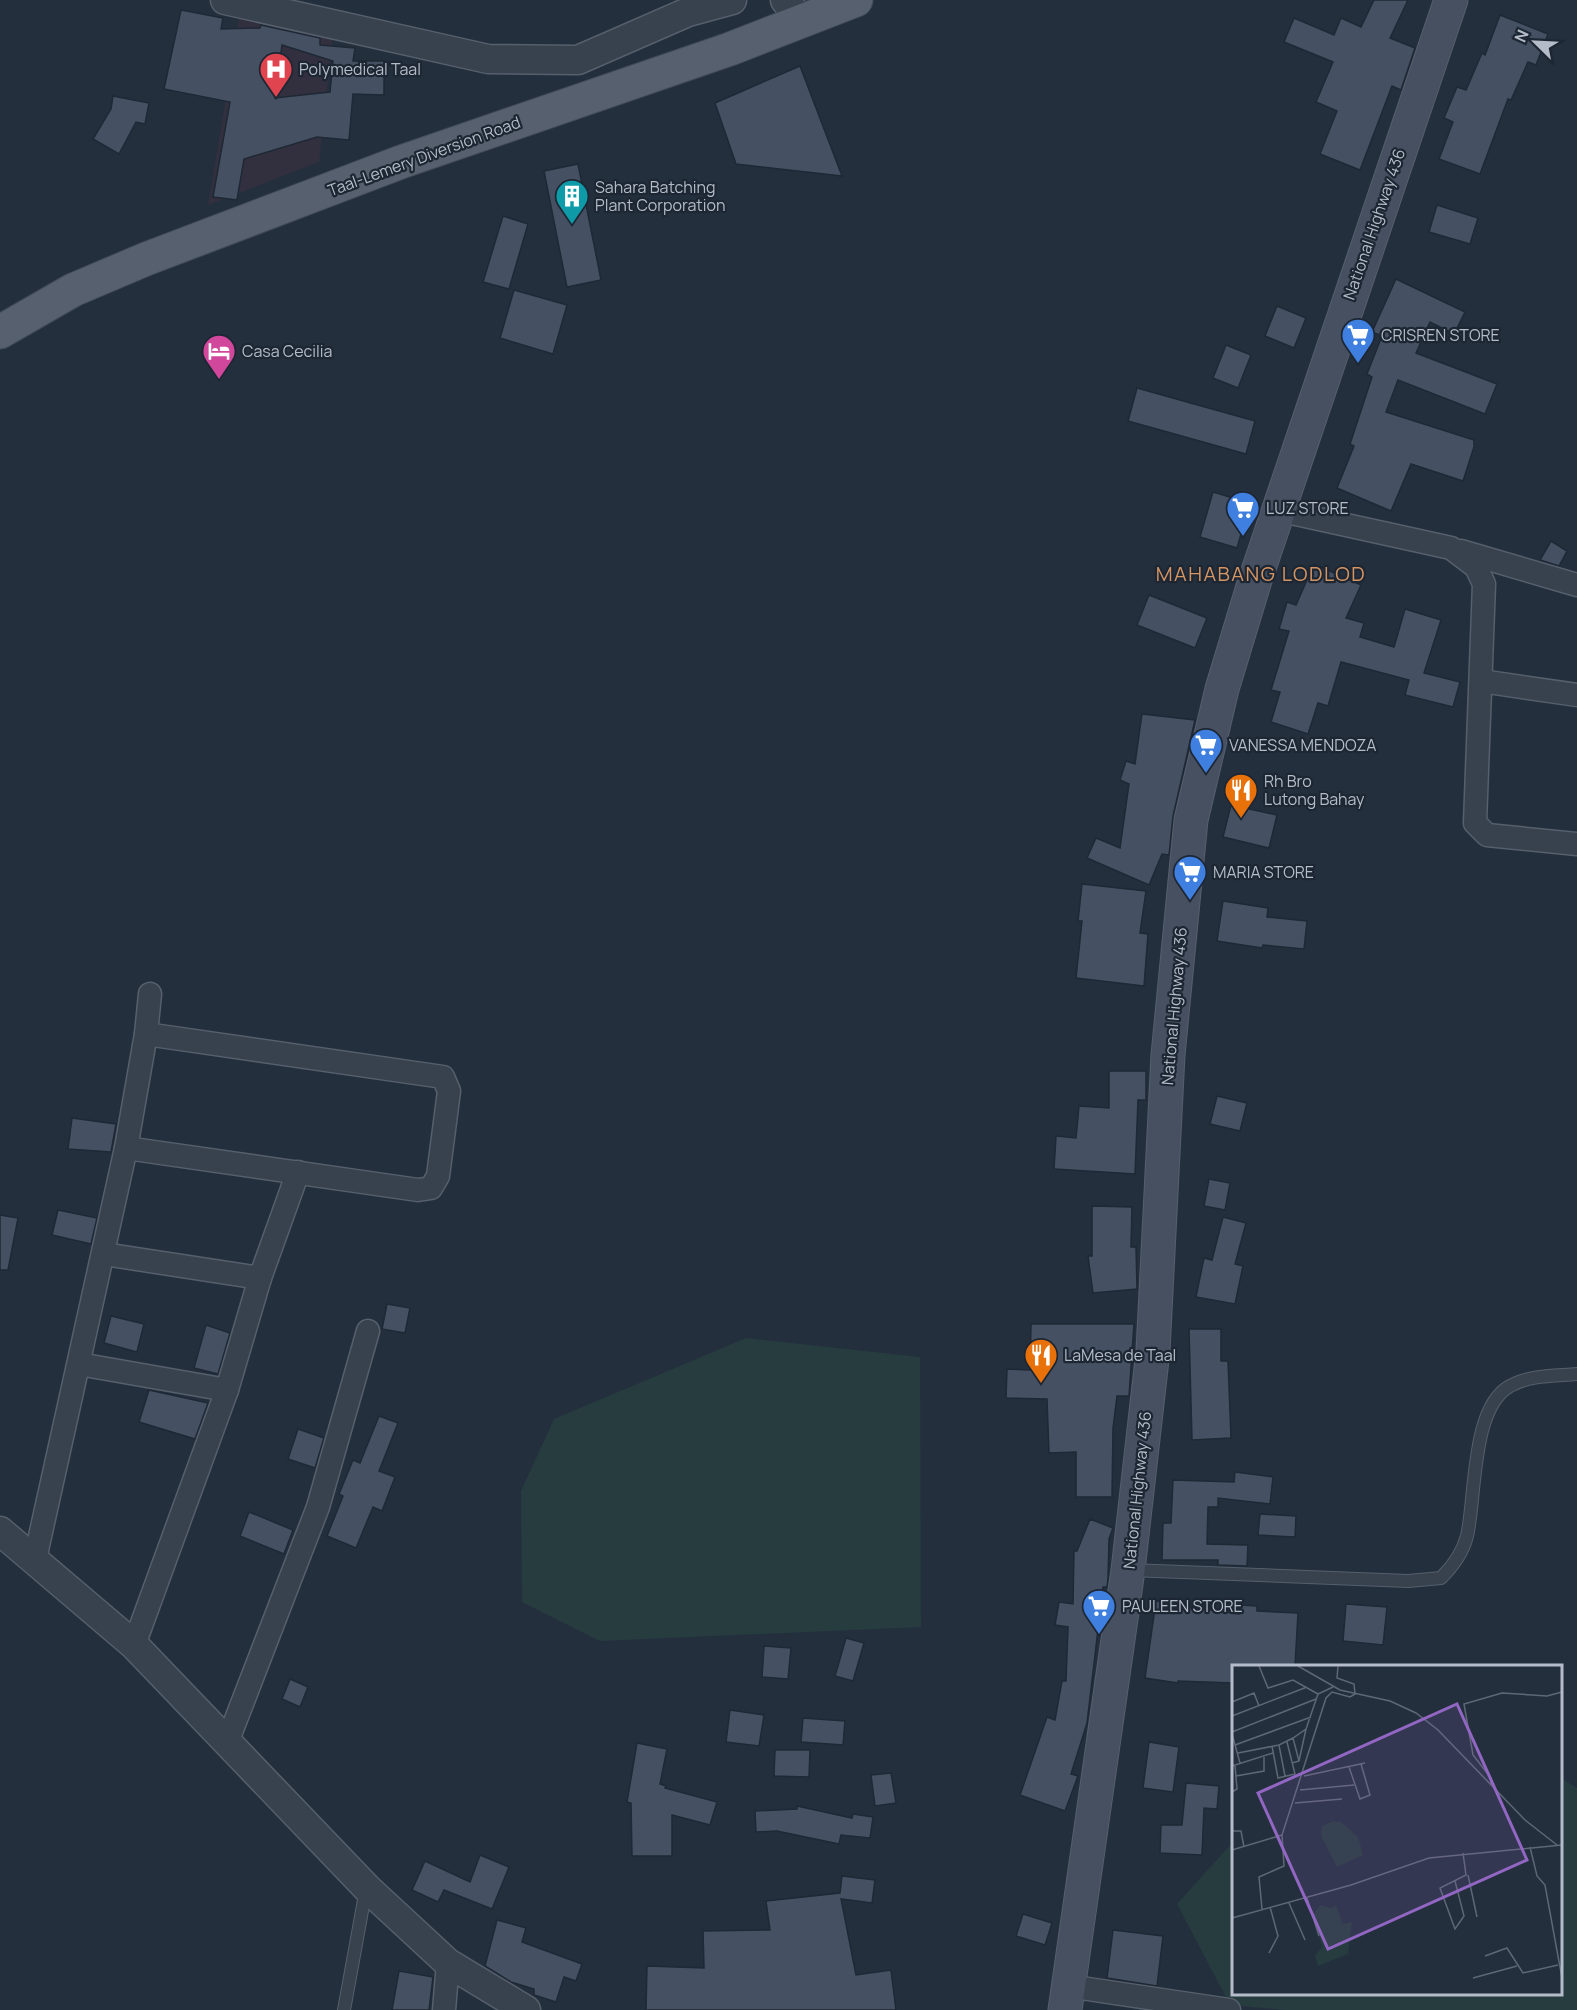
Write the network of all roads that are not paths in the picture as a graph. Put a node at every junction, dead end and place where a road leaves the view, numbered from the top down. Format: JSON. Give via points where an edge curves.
{"nodes":[{"id":1,"x":225,"y":0,"type":"edge"},
{"id":2,"x":732,"y":0,"type":"edge"},
{"id":3,"x":856,"y":0,"type":"edge"},
{"id":4,"x":1451,"y":0,"type":"edge"},
{"id":5,"x":793,"y":10,"type":"edge"},
{"id":6,"x":0,"y":332,"type":"edge"},
{"id":7,"x":1278,"y":510,"type":"junction"},
{"id":8,"x":1451,"y":548,"type":"junction"},
{"id":9,"x":1577,"y":585,"type":"edge"},
{"id":10,"x":1481,"y":681,"type":"junction"},
{"id":11,"x":1577,"y":695,"type":"edge"},
{"id":12,"x":1577,"y":844,"type":"edge"},
{"id":13,"x":150,"y":994,"type":"dead end"},
{"id":14,"x":146,"y":1034,"type":"junction"},
{"id":15,"x":126,"y":1148,"type":"junction"},
{"id":16,"x":298,"y":1172,"type":"junction"},
{"id":17,"x":104,"y":1254,"type":"junction"},
{"id":18,"x":260,"y":1278,"type":"junction"},
{"id":19,"x":368,"y":1331,"type":"dead end"},
{"id":20,"x":79,"y":1364,"type":"junction"},
{"id":21,"x":1577,"y":1374,"type":"edge"},
{"id":22,"x":227,"y":1390,"type":"junction"},
{"id":23,"x":0,"y":1531,"type":"edge"},
{"id":24,"x":35,"y":1559,"type":"junction"},
{"id":25,"x":1128,"y":1570,"type":"junction"},
{"id":26,"x":134,"y":1645,"type":"junction"},
{"id":27,"x":228,"y":1740,"type":"junction"},
{"id":28,"x":367,"y":1888,"type":"junction"},
{"id":29,"x":448,"y":1963,"type":"junction"},
{"id":30,"x":1066,"y":1998,"type":"edge"},
{"id":31,"x":344,"y":2010,"type":"edge"},
{"id":32,"x":444,"y":2010,"type":"edge"},
{"id":33,"x":526,"y":2010,"type":"edge"},
{"id":34,"x":1229,"y":2010,"type":"edge"}],
"edges":[{"from":1,"to":2,"type":"street","via":[[488,59],[578,60],[688,12]]},
{"from":3,"to":5,"type":"main road","name":"Taal-Lemery Diversion Road"},
{"from":4,"to":7,"type":"main road","name":"National Highway 436"},
{"from":5,"to":6,"type":"main road","name":"Taal-Lemery Diversion Road","via":[[730,49],[401,162],[146,259],[73,290]]},
{"from":7,"to":8,"type":"street"},
{"from":7,"to":25,"type":"main road","name":"National Highway 436","via":[[1222,689],[1191,819],[1168,1055],[1153,1351]]},
{"from":8,"to":9,"type":"street"},
{"from":8,"to":10,"type":"street","via":[[1476,567],[1484,584]]},
{"from":10,"to":11,"type":"street"},
{"from":10,"to":12,"type":"street","via":[[1475,823],[1487,835]]},
{"from":13,"to":14,"type":"street"},
{"from":14,"to":15,"type":"street"},
{"from":14,"to":16,"type":"street","via":[[443,1077],[449,1091],[438,1176],[431,1188],[418,1190]]},
{"from":15,"to":16,"type":"street"},
{"from":15,"to":17,"type":"street"},
{"from":16,"to":18,"type":"street"},
{"from":17,"to":18,"type":"street"},
{"from":17,"to":20,"type":"street"},
{"from":18,"to":22,"type":"street"},
{"from":19,"to":27,"type":"street","via":[[318,1507]]},
{"from":20,"to":22,"type":"street"},
{"from":20,"to":24,"type":"street"},
{"from":21,"to":25,"type":"lane","via":[[1534,1378],[1509,1386],[1492,1402],[1482,1433],[1467,1537],[1455,1564],[1442,1578],[1408,1581]]},
{"from":22,"to":26,"type":"street"},
{"from":23,"to":24,"type":"street"},
{"from":24,"to":26,"type":"street"},
{"from":25,"to":30,"type":"main road","name":"National Highway 436"},
{"from":26,"to":27,"type":"street"},
{"from":27,"to":28,"type":"street"},
{"from":28,"to":29,"type":"street"},
{"from":28,"to":31,"type":"lane"},
{"from":29,"to":32,"type":"street"},
{"from":29,"to":33,"type":"street"},
{"from":30,"to":34,"type":"street"}]}
